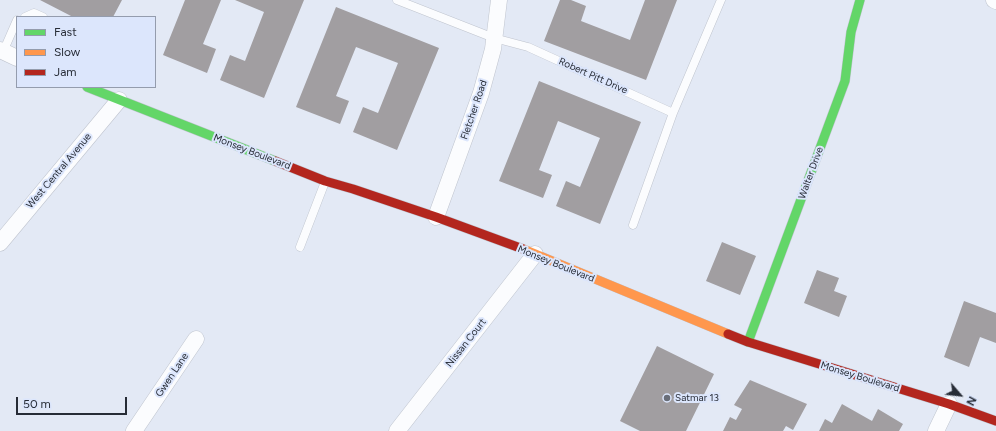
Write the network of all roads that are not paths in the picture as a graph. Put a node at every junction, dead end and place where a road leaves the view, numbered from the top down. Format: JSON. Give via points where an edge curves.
{"nodes":[{"id":1,"x":398,"y":0,"type":"edge"},
{"id":2,"x":499,"y":0,"type":"edge"},
{"id":3,"x":721,"y":0,"type":"edge"},
{"id":4,"x":860,"y":0,"type":"edge"},
{"id":5,"x":27,"y":16,"type":"edge"},
{"id":6,"x":42,"y":16,"type":"edge"},
{"id":7,"x":16,"y":23,"type":"edge"},
{"id":8,"x":494,"y":38,"type":"junction"},
{"id":9,"x":7,"y":53,"type":"edge"},
{"id":10,"x":89,"y":88,"type":"edge"},
{"id":11,"x":119,"y":100,"type":"junction"},
{"id":12,"x":673,"y":112,"type":"junction"},
{"id":13,"x":325,"y":181,"type":"junction"},
{"id":14,"x":436,"y":217,"type":"junction"},
{"id":15,"x":633,"y":225,"type":"dead end"},
{"id":16,"x":0,"y":243,"type":"edge"},
{"id":17,"x":300,"y":247,"type":"dead end"},
{"id":18,"x":535,"y":254,"type":"junction"},
{"id":19,"x":196,"y":339,"type":"dead end"},
{"id":20,"x":748,"y":342,"type":"junction"},
{"id":21,"x":949,"y":404,"type":"junction"},
{"id":22,"x":996,"y":421,"type":"edge"},
{"id":23,"x":134,"y":431,"type":"edge"},
{"id":24,"x":397,"y":431,"type":"edge"},
{"id":25,"x":936,"y":431,"type":"edge"}],
"edges":[{"from":1,"to":8,"type":"lane","name":"Robert Pitt Drive"},
{"from":2,"to":8,"type":"street","name":"Fletcher Road"},
{"from":3,"to":12,"type":"lane"},
{"from":4,"to":20,"type":"street","name":"Walter Drive","via":[[851,32],[845,81]]},
{"from":5,"to":6,"type":"lane","via":[[34,13]]},
{"from":7,"to":9,"type":"lane"},
{"from":8,"to":12,"type":"lane","name":"Robert Pitt Drive","via":[[528,47]]},
{"from":8,"to":14,"type":"street","name":"Fletcher Road","via":[[481,93]]},
{"from":10,"to":11,"type":"street","name":"Monsey Boulevard"},
{"from":11,"to":13,"type":"street","name":"Monsey Boulevard"},
{"from":11,"to":16,"type":"street","name":"West Central Avenue"},
{"from":12,"to":15,"type":"lane"},
{"from":13,"to":14,"type":"street","name":"Monsey Boulevard"},
{"from":13,"to":17,"type":"lane"},
{"from":14,"to":18,"type":"street","name":"Monsey Boulevard"},
{"from":18,"to":20,"type":"street","name":"Monsey Boulevard"},
{"from":18,"to":24,"type":"street","name":"Nissan Court"},
{"from":19,"to":23,"type":"street","name":"Gwen Lane"},
{"from":20,"to":21,"type":"street","name":"Monsey Boulevard"},
{"from":21,"to":22,"type":"street","name":"Monsey Boulevard"},
{"from":21,"to":25,"type":"street"}]}
